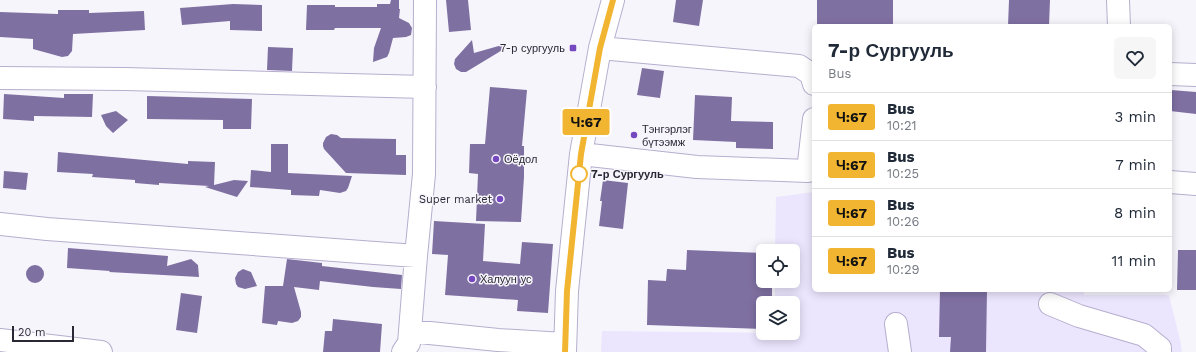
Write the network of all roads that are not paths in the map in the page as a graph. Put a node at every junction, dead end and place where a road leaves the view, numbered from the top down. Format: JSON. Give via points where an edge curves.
{"nodes":[{"id":1,"x":425,"y":0,"type":"edge"},
{"id":2,"x":613,"y":0,"type":"edge"},
{"id":3,"x":1118,"y":0,"type":"edge"},
{"id":4,"x":1118,"y":24,"type":"edge"},
{"id":5,"x":600,"y":48,"type":"junction"},
{"id":6,"x":1172,"y":74,"type":"edge"},
{"id":7,"x":1196,"y":75,"type":"edge"},
{"id":8,"x":812,"y":77,"type":"edge"},
{"id":9,"x":0,"y":78,"type":"edge"},
{"id":10,"x":425,"y":87,"type":"junction"},
{"id":11,"x":581,"y":154,"type":"junction"},
{"id":12,"x":812,"y":154,"type":"edge"},
{"id":13,"x":811,"y":171,"type":"edge"},
{"id":14,"x":1172,"y":182,"type":"edge"},
{"id":15,"x":1196,"y":184,"type":"edge"},
{"id":16,"x":0,"y":224,"type":"edge"},
{"id":17,"x":416,"y":256,"type":"junction"},
{"id":18,"x":1050,"y":304,"type":"dead end"},
{"id":19,"x":896,"y":324,"type":"dead end"},
{"id":20,"x":410,"y":331,"type":"junction"},
{"id":21,"x":0,"y":340,"type":"edge"},
{"id":22,"x":564,"y":348,"type":"edge"},
{"id":23,"x":101,"y":352,"type":"edge"},
{"id":24,"x":403,"y":352,"type":"edge"},
{"id":25,"x":900,"y":352,"type":"edge"},
{"id":26,"x":1160,"y":352,"type":"edge"}],
"edges":[{"from":1,"to":10,"type":"street"},
{"from":2,"to":5,"type":"street"},
{"from":3,"to":4,"type":"street"},
{"from":5,"to":8,"type":"street","via":[[799,66]]},
{"from":5,"to":11,"type":"street"},
{"from":6,"to":7,"type":"street"},
{"from":9,"to":10,"type":"street"},
{"from":10,"to":17,"type":"street","via":[[424,174]]},
{"from":11,"to":13,"type":"street","via":[[698,167]]},
{"from":11,"to":22,"type":"street","via":[[572,232]]},
{"from":12,"to":13,"type":"street"},
{"from":14,"to":15,"type":"street"},
{"from":16,"to":17,"type":"street"},
{"from":17,"to":20,"type":"street"},
{"from":18,"to":26,"type":"street","via":[[1079,316],[1144,335],[1160,348]]},
{"from":19,"to":25,"type":"street"},
{"from":20,"to":22,"type":"street"},
{"from":20,"to":24,"type":"street","via":[[409,343]]},
{"from":21,"to":23,"type":"street"}]}
